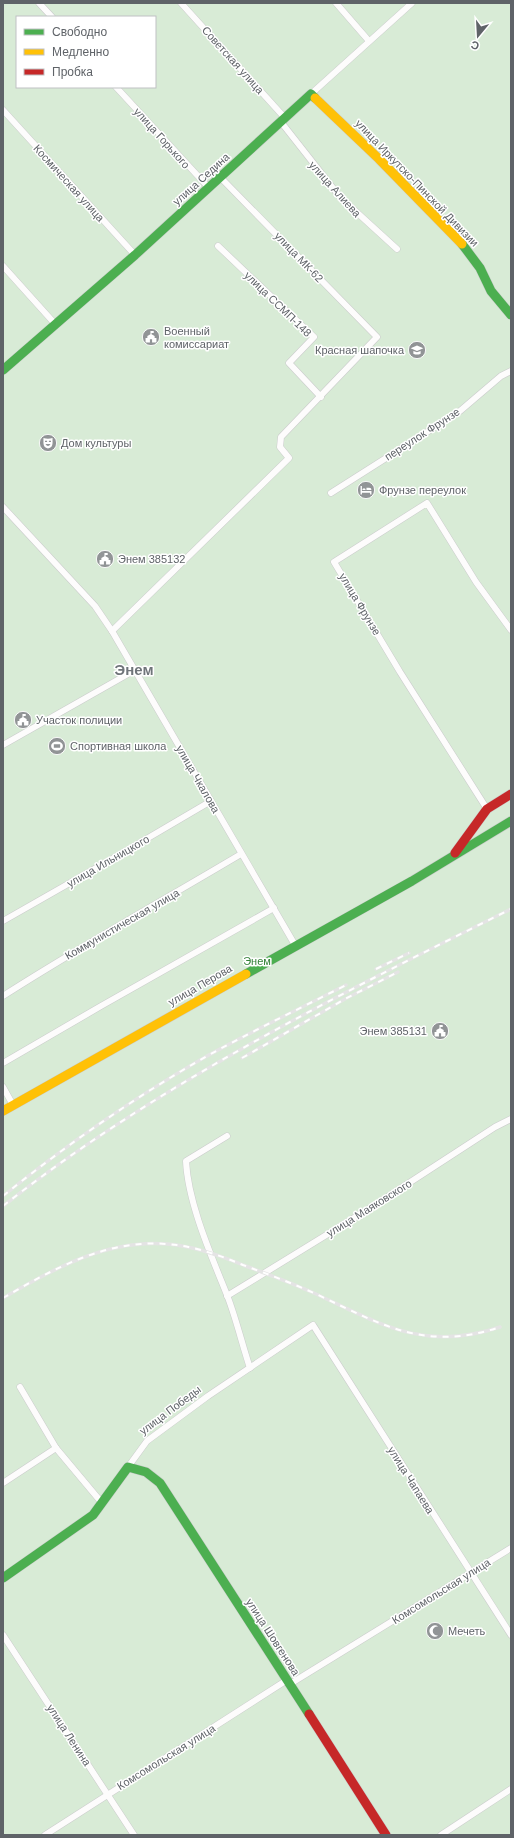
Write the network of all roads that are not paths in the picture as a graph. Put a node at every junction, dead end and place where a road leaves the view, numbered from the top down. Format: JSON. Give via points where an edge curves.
{"nodes":[{"id":1,"x":39,"y":3,"type":"edge"},
{"id":2,"x":181,"y":3,"type":"edge"},
{"id":3,"x":336,"y":3,"type":"edge"},
{"id":4,"x":412,"y":3,"type":"edge"},
{"id":5,"x":51,"y":16,"type":"edge"},
{"id":6,"x":369,"y":41,"type":"junction"},
{"id":7,"x":117,"y":88,"type":"edge"},
{"id":8,"x":311,"y":94,"type":"junction"},
{"id":9,"x":3,"y":110,"type":"edge"},
{"id":10,"x":283,"y":120,"type":"junction"},
{"id":11,"x":220,"y":177,"type":"junction"},
{"id":12,"x":209,"y":188,"type":"junction"},
{"id":13,"x":218,"y":246,"type":"dead end"},
{"id":14,"x":397,"y":249,"type":"dead end"},
{"id":15,"x":135,"y":255,"type":"junction"},
{"id":16,"x":3,"y":266,"type":"edge"},
{"id":17,"x":511,"y":315,"type":"edge"},
{"id":18,"x":56,"y":325,"type":"junction"},
{"id":19,"x":3,"y":370,"type":"edge"},
{"id":20,"x":511,"y":371,"type":"edge"},
{"id":21,"x":321,"y":397,"type":"junction"},
{"id":22,"x":331,"y":493,"type":"dead end"},
{"id":23,"x":3,"y":507,"type":"edge"},
{"id":24,"x":511,"y":630,"type":"edge"},
{"id":25,"x":112,"y":631,"type":"junction"},
{"id":26,"x":135,"y":670,"type":"junction"},
{"id":27,"x":3,"y":745,"type":"edge"},
{"id":28,"x":511,"y":794,"type":"edge"},
{"id":29,"x":211,"y":800,"type":"junction"},
{"id":30,"x":487,"y":809,"type":"junction"},
{"id":31,"x":511,"y":821,"type":"edge"},
{"id":32,"x":241,"y":854,"type":"junction"},
{"id":33,"x":452,"y":857,"type":"junction"},
{"id":34,"x":274,"y":908,"type":"junction"},
{"id":35,"x":3,"y":920,"type":"edge"},
{"id":36,"x":295,"y":945,"type":"junction"},
{"id":37,"x":3,"y":996,"type":"edge"},
{"id":38,"x":3,"y":1064,"type":"edge"},
{"id":39,"x":3,"y":1087,"type":"edge"},
{"id":40,"x":13,"y":1105,"type":"junction"},
{"id":41,"x":3,"y":1111,"type":"edge"},
{"id":42,"x":511,"y":1119,"type":"edge"},
{"id":43,"x":228,"y":1136,"type":"dead end"},
{"id":44,"x":227,"y":1296,"type":"junction"},
{"id":45,"x":313,"y":1325,"type":"joint"},
{"id":46,"x":250,"y":1368,"type":"junction"},
{"id":47,"x":20,"y":1386,"type":"dead end"},
{"id":48,"x":56,"y":1448,"type":"junction"},
{"id":49,"x":128,"y":1467,"type":"junction"},
{"id":50,"x":3,"y":1483,"type":"edge"},
{"id":51,"x":102,"y":1503,"type":"junction"},
{"id":52,"x":511,"y":1548,"type":"edge"},
{"id":53,"x":470,"y":1573,"type":"junction"},
{"id":54,"x":3,"y":1578,"type":"edge"},
{"id":55,"x":3,"y":1635,"type":"edge"},
{"id":56,"x":511,"y":1635,"type":"edge"},
{"id":57,"x":288,"y":1682,"type":"junction"},
{"id":58,"x":511,"y":1789,"type":"edge"},
{"id":59,"x":107,"y":1794,"type":"junction"},
{"id":60,"x":45,"y":1835,"type":"edge"},
{"id":61,"x":134,"y":1835,"type":"edge"},
{"id":62,"x":386,"y":1835,"type":"edge"},
{"id":63,"x":441,"y":1835,"type":"edge"}],
"edges":[{"from":1,"to":5,"type":"street"},
{"from":2,"to":10,"type":"street","name":"Советская улица"},
{"from":3,"to":6,"type":"street"},
{"from":4,"to":6,"type":"street","name":"улица Седина"},
{"from":6,"to":8,"type":"street","name":"улица Седина"},
{"from":7,"to":12,"type":"street","name":"улица Горького"},
{"from":8,"to":10,"type":"main road","name":"улица Седина"},
{"from":8,"to":17,"type":"main road","name":"улица Иркутско-Пинской Дивизии","via":[[468,250],[492,290]]},
{"from":9,"to":15,"type":"street","name":"Космическая улица"},
{"from":10,"to":11,"type":"main road","name":"улица Седина"},
{"from":10,"to":14,"type":"street","name":"улица Алиева","via":[[340,197]]},
{"from":11,"to":12,"type":"main road","name":"улица Седина"},
{"from":11,"to":21,"type":"street","name":"улица МК-62","via":[[377,337]]},
{"from":12,"to":15,"type":"main road","name":"улица Седина"},
{"from":13,"to":21,"type":"street","name":"улица ССМП-148","via":[[314,337],[289,363]]},
{"from":15,"to":18,"type":"main road","name":"улица Седина"},
{"from":16,"to":18,"type":"street"},
{"from":18,"to":19,"type":"main road","name":"улица Седина"},
{"from":20,"to":22,"type":"street","name":"переулок Фрунзе","via":[[501,376],[460,411]]},
{"from":21,"to":25,"type":"street","via":[[281,437],[280,447],[288,458]]},
{"from":23,"to":25,"type":"street","name":"улица Чкалова","via":[[95,606]]},
{"from":24,"to":30,"type":"street","name":"улица Фрунзе","via":[[476,582],[427,502],[334,562]]},
{"from":25,"to":26,"type":"street","name":"улица Чкалова"},
{"from":26,"to":27,"type":"street"},
{"from":26,"to":29,"type":"street","name":"улица Чкалова"},
{"from":28,"to":30,"type":"main road","name":"улица Перова"},
{"from":29,"to":32,"type":"street","name":"улица Чкалова"},
{"from":29,"to":35,"type":"street","name":"улица Ильницкого"},
{"from":30,"to":33,"type":"main road","name":"улица Перова"},
{"from":31,"to":33,"type":"main road","name":"улица Перова"},
{"from":32,"to":34,"type":"street","name":"улица Чкалова"},
{"from":32,"to":37,"type":"street","name":"Коммунистическая улица","via":[[72,952]]},
{"from":33,"to":36,"type":"main road","name":"улица Перова"},
{"from":34,"to":36,"type":"street","name":"улица Чкалова"},
{"from":34,"to":38,"type":"street"},
{"from":36,"to":40,"type":"main road","name":"улица Перова"},
{"from":39,"to":40,"type":"street"},
{"from":40,"to":41,"type":"main road","name":"улица Перова"},
{"from":42,"to":44,"type":"street","name":"улица Маяковского"},
{"from":43,"to":44,"type":"street","via":[[186,1161],[187,1181],[212,1262]]},
{"from":44,"to":46,"type":"street"},
{"from":45,"to":46,"type":"street","name":"улица Победы"},
{"from":45,"to":53,"type":"street","name":"улица Чапаева"},
{"from":46,"to":49,"type":"street","name":"улица Победы","via":[[147,1441]]},
{"from":47,"to":48,"type":"street"},
{"from":48,"to":50,"type":"street"},
{"from":48,"to":51,"type":"street"},
{"from":49,"to":51,"type":"main road","name":"улица Победы"},
{"from":49,"to":57,"type":"main road","name":"улица Шовгенова","via":[[150,1473],[160,1482]]},
{"from":51,"to":54,"type":"main road","name":"улица Победы","via":[[93,1515]]},
{"from":52,"to":53,"type":"street","name":"Комсомольская улица"},
{"from":53,"to":56,"type":"street","name":"улица Чапаева"},
{"from":53,"to":57,"type":"street","name":"Комсомольская улица"},
{"from":55,"to":59,"type":"street","name":"улица Ленина"},
{"from":57,"to":59,"type":"street","name":"Комсомольская улица"},
{"from":57,"to":62,"type":"main road","name":"улица Шовгенова"},
{"from":58,"to":63,"type":"street"},
{"from":59,"to":60,"type":"street","name":"Комсомольская улица"},
{"from":59,"to":61,"type":"street","name":"улица Ленина"}]}
